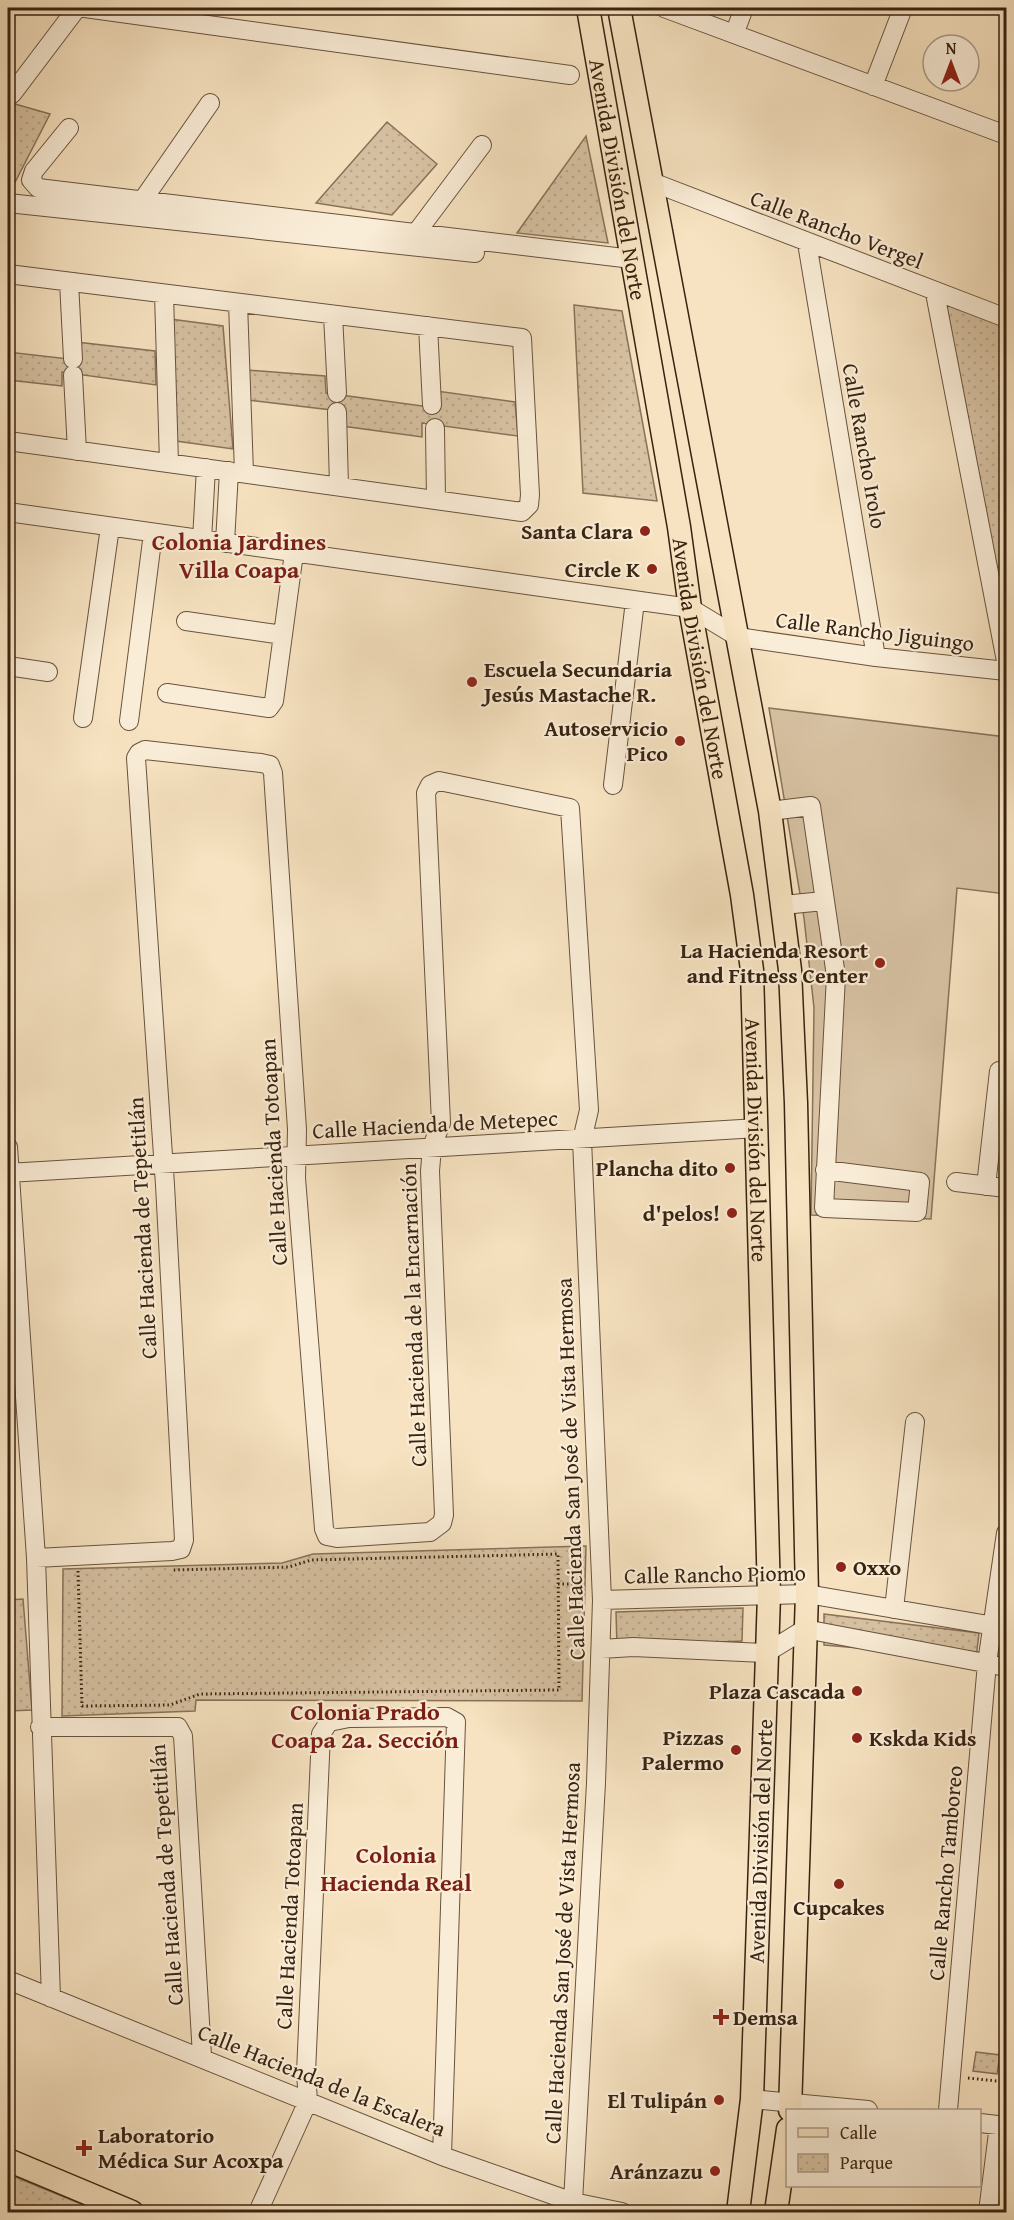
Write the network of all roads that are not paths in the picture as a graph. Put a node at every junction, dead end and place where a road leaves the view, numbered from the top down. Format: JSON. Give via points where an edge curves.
{"nodes":[{"id":1,"x":77,"y":8,"type":"edge"},
{"id":2,"x":85,"y":8,"type":"edge"},
{"id":3,"x":588,"y":8,"type":"edge"},
{"id":4,"x":618,"y":8,"type":"edge"},
{"id":5,"x":664,"y":8,"type":"edge"},
{"id":6,"x":744,"y":8,"type":"edge"},
{"id":7,"x":903,"y":8,"type":"edge"},
{"id":8,"x":735,"y":32,"type":"junction"},
{"id":9,"x":570,"y":75,"type":"dead end"},
{"id":10,"x":873,"y":86,"type":"junction"},
{"id":11,"x":12,"y":94,"type":"dead end"},
{"id":12,"x":210,"y":103,"type":"dead end"},
{"id":13,"x":69,"y":128,"type":"dead end"},
{"id":14,"x":1006,"y":132,"type":"edge"},
{"id":15,"x":482,"y":145,"type":"dead end"},
{"id":16,"x":652,"y":182,"type":"junction"},
{"id":17,"x":142,"y":201,"type":"junction"},
{"id":18,"x":8,"y":203,"type":"edge"},
{"id":19,"x":416,"y":233,"type":"junction"},
{"id":20,"x":807,"y":243,"type":"junction"},
{"id":21,"x":633,"y":264,"type":"junction"},
{"id":22,"x":8,"y":274,"type":"edge"},
{"id":23,"x":69,"y":282,"type":"junction"},
{"id":24,"x":936,"y":293,"type":"junction"},
{"id":25,"x":164,"y":294,"type":"junction"},
{"id":26,"x":238,"y":303,"type":"junction"},
{"id":27,"x":333,"y":315,"type":"junction"},
{"id":28,"x":1006,"y":318,"type":"edge"},
{"id":29,"x":428,"y":326,"type":"junction"},
{"id":30,"x":337,"y":393,"type":"dead end"},
{"id":31,"x":432,"y":405,"type":"dead end"},
{"id":32,"x":337,"y":412,"type":"dead end"},
{"id":33,"x":435,"y":428,"type":"dead end"},
{"id":34,"x":8,"y":441,"type":"edge"},
{"id":35,"x":77,"y":451,"type":"junction"},
{"id":36,"x":169,"y":463,"type":"junction"},
{"id":37,"x":206,"y":468,"type":"junction"},
{"id":38,"x":237,"y":472,"type":"junction"},
{"id":39,"x":339,"y":486,"type":"junction"},
{"id":40,"x":436,"y":500,"type":"junction"},
{"id":41,"x":8,"y":512,"type":"edge"},
{"id":42,"x":110,"y":527,"type":"junction"},
{"id":43,"x":153,"y":533,"type":"junction"},
{"id":44,"x":201,"y":540,"type":"junction"},
{"id":45,"x":225,"y":543,"type":"junction"},
{"id":46,"x":294,"y":553,"type":"junction"},
{"id":47,"x":635,"y":601,"type":"junction"},
{"id":48,"x":690,"y":608,"type":"junction"},
{"id":49,"x":186,"y":621,"type":"dead end"},
{"id":50,"x":283,"y":634,"type":"junction"},
{"id":51,"x":738,"y":637,"type":"junction"},
{"id":52,"x":876,"y":657,"type":"junction"},
{"id":53,"x":1006,"y":661,"type":"edge"},
{"id":54,"x":8,"y":666,"type":"edge"},
{"id":55,"x":1006,"y":671,"type":"edge"},
{"id":56,"x":48,"y":672,"type":"dead end"},
{"id":57,"x":167,"y":693,"type":"dead end"},
{"id":58,"x":83,"y":718,"type":"dead end"},
{"id":59,"x":129,"y":721,"type":"dead end"},
{"id":60,"x":136,"y":758,"type":"joint"},
{"id":61,"x":430,"y":784,"type":"joint"},
{"id":62,"x":613,"y":785,"type":"dead end"},
{"id":63,"x":770,"y":811,"type":"junction"},
{"id":64,"x":824,"y":901,"type":"junction"},
{"id":65,"x":783,"y":905,"type":"junction"},
{"id":66,"x":752,"y":970,"type":"junction"},
{"id":67,"x":790,"y":970,"type":"junction"},
{"id":68,"x":791,"y":1004,"type":"junction"},
{"id":69,"x":754,"y":1009,"type":"junction"},
{"id":70,"x":999,"y":1071,"type":"dead end"},
{"id":71,"x":758,"y":1128,"type":"junction"},
{"id":72,"x":582,"y":1140,"type":"junction"},
{"id":73,"x":8,"y":1147,"type":"edge"},
{"id":74,"x":432,"y":1147,"type":"junction"},
{"id":75,"x":296,"y":1156,"type":"junction"},
{"id":76,"x":163,"y":1164,"type":"junction"},
{"id":77,"x":825,"y":1170,"type":"junction"},
{"id":78,"x":8,"y":1173,"type":"edge"},
{"id":79,"x":956,"y":1182,"type":"dead end"},
{"id":80,"x":986,"y":1186,"type":"junction"},
{"id":81,"x":1006,"y":1188,"type":"edge"},
{"id":82,"x":802,"y":1363,"type":"junction"},
{"id":83,"x":764,"y":1364,"type":"junction"},
{"id":84,"x":802,"y":1400,"type":"junction"},
{"id":85,"x":764,"y":1401,"type":"junction"},
{"id":86,"x":915,"y":1422,"type":"dead end"},
{"id":87,"x":324,"y":1529,"type":"joint"},
{"id":88,"x":1006,"y":1533,"type":"edge"},
{"id":89,"x":36,"y":1558,"type":"junction"},
{"id":90,"x":602,"y":1592,"type":"junction"},
{"id":91,"x":807,"y":1594,"type":"junction"},
{"id":92,"x":769,"y":1595,"type":"junction"},
{"id":93,"x":894,"y":1609,"type":"junction"},
{"id":94,"x":1000,"y":1627,"type":"edge"},
{"id":95,"x":805,"y":1629,"type":"junction"},
{"id":96,"x":601,"y":1649,"type":"junction"},
{"id":97,"x":766,"y":1653,"type":"junction"},
{"id":98,"x":987,"y":1663,"type":"junction"},
{"id":99,"x":1006,"y":1667,"type":"edge"},
{"id":100,"x":40,"y":1727,"type":"junction"},
{"id":101,"x":8,"y":1980,"type":"edge"},
{"id":102,"x":51,"y":1998,"type":"junction"},
{"id":103,"x":202,"y":2056,"type":"junction"},
{"id":104,"x":752,"y":2099,"type":"junction"},
{"id":105,"x":308,"y":2101,"type":"junction"},
{"id":106,"x":791,"y":2106,"type":"edge"},
{"id":107,"x":849,"y":2109,"type":"edge"},
{"id":108,"x":948,"y":2109,"type":"edge"},
{"id":109,"x":981,"y":2123,"type":"edge"},
{"id":110,"x":1003,"y":2126,"type":"edge"},
{"id":111,"x":786,"y":2143,"type":"edge"},
{"id":112,"x":442,"y":2156,"type":"junction"},
{"id":113,"x":8,"y":2160,"type":"edge"},
{"id":114,"x":573,"y":2202,"type":"junction"},
{"id":115,"x":132,"y":2212,"type":"edge"},
{"id":116,"x":258,"y":2212,"type":"edge"},
{"id":117,"x":622,"y":2212,"type":"edge"},
{"id":118,"x":738,"y":2212,"type":"edge"},
{"id":119,"x":776,"y":2212,"type":"edge"},
{"id":120,"x":987,"y":2212,"type":"edge"}],
"edges":[{"from":1,"to":11,"type":"street"},
{"from":2,"to":9,"type":"street"},
{"from":3,"to":21,"type":"main road","name":"Avenida División del Norte"},
{"from":4,"to":16,"type":"main road","name":"Avenida División del Norte"},
{"from":5,"to":8,"type":"street"},
{"from":6,"to":8,"type":"street"},
{"from":7,"to":10,"type":"street"},
{"from":8,"to":10,"type":"street"},
{"from":10,"to":14,"type":"street"},
{"from":12,"to":17,"type":"street"},
{"from":13,"to":17,"type":"street","via":[[34,171],[33,184],[38,188]]},
{"from":15,"to":19,"type":"street"},
{"from":16,"to":20,"type":"street","name":"Calle Rancho Vergel"},
{"from":16,"to":51,"type":"main road","name":"Avenida División del Norte"},
{"from":17,"to":19,"type":"street"},
{"from":18,"to":21,"type":"street"},
{"from":19,"to":21,"type":"street"},
{"from":20,"to":24,"type":"street","name":"Calle Rancho Vergel"},
{"from":20,"to":52,"type":"street","name":"Calle Rancho Irolo"},
{"from":21,"to":48,"type":"main road","name":"Avenida División del Norte"},
{"from":22,"to":23,"type":"street"},
{"from":23,"to":25,"type":"street"},
{"from":23,"to":35,"type":"street"},
{"from":24,"to":28,"type":"street","name":"Calle Rancho Vergel"},
{"from":24,"to":53,"type":"street"},
{"from":25,"to":26,"type":"street"},
{"from":25,"to":36,"type":"street"},
{"from":26,"to":27,"type":"street"},
{"from":26,"to":38,"type":"street"},
{"from":27,"to":29,"type":"street"},
{"from":27,"to":30,"type":"street"},
{"from":29,"to":31,"type":"street"},
{"from":29,"to":40,"type":"street","via":[[522,338],[525,358],[529,505],[522,512]]},
{"from":32,"to":39,"type":"street"},
{"from":33,"to":40,"type":"street"},
{"from":34,"to":35,"type":"street"},
{"from":35,"to":36,"type":"street"},
{"from":36,"to":37,"type":"street"},
{"from":37,"to":38,"type":"street"},
{"from":37,"to":44,"type":"street"},
{"from":38,"to":39,"type":"street"},
{"from":38,"to":45,"type":"street"},
{"from":39,"to":40,"type":"street"},
{"from":41,"to":42,"type":"street"},
{"from":42,"to":43,"type":"street"},
{"from":42,"to":58,"type":"street"},
{"from":43,"to":44,"type":"street"},
{"from":43,"to":59,"type":"street"},
{"from":44,"to":45,"type":"street"},
{"from":45,"to":46,"type":"street"},
{"from":46,"to":47,"type":"street"},
{"from":46,"to":50,"type":"street"},
{"from":47,"to":48,"type":"street"},
{"from":47,"to":62,"type":"street"},
{"from":48,"to":51,"type":"street"},
{"from":48,"to":66,"type":"main road","name":"Avenida División del Norte"},
{"from":49,"to":50,"type":"street"},
{"from":50,"to":57,"type":"street","via":[[274,701],[269,708]]},
{"from":51,"to":52,"type":"street","name":"Calle Rancho Jiguingo"},
{"from":51,"to":63,"type":"main road","name":"Avenida División del Norte"},
{"from":52,"to":55,"type":"street","name":"Calle Rancho Jiguingo"},
{"from":54,"to":56,"type":"street"},
{"from":60,"to":75,"type":"street","name":"Calle Hacienda Totoapan","via":[[145,750],[270,765]]},
{"from":60,"to":76,"type":"street","name":"Calle Hacienda de Tepetitlán"},
{"from":61,"to":72,"type":"street","name":"Calle Hacienda San José de Vista Hermosa","via":[[439,781],[570,808],[589,1110]]},
{"from":61,"to":74,"type":"street","name":"Calle Hacienda de la Encarnación","via":[[426,793],[441,1123]]},
{"from":63,"to":64,"type":"street","via":[[811,806]]},
{"from":63,"to":65,"type":"main road","name":"Avenida División del Norte"},
{"from":64,"to":65,"type":"street"},
{"from":64,"to":77,"type":"street","via":[[836,976]]},
{"from":65,"to":67,"type":"main road","name":"Avenida División del Norte"},
{"from":66,"to":67,"type":"main road","via":[[759,979],[770,983],[782,979]]},
{"from":66,"to":69,"type":"main road","name":"Avenida División del Norte"},
{"from":67,"to":68,"type":"main road","name":"Avenida División del Norte"},
{"from":68,"to":69,"type":"main road","via":[[781,997],[769,997]]},
{"from":68,"to":82,"type":"main road","name":"Avenida División del Norte"},
{"from":69,"to":71,"type":"main road","name":"Avenida División del Norte"},
{"from":70,"to":80,"type":"street"},
{"from":71,"to":72,"type":"street","name":"Calle Hacienda de Metepec"},
{"from":71,"to":83,"type":"main road","name":"Avenida División del Norte"},
{"from":72,"to":74,"type":"street","name":"Calle Hacienda de Metepec"},
{"from":72,"to":90,"type":"street","name":"Calle Hacienda San José de Vista Hermosa"},
{"from":73,"to":78,"type":"street"},
{"from":74,"to":75,"type":"street","name":"Calle Hacienda de Metepec"},
{"from":74,"to":87,"type":"street","name":"Calle Hacienda de la Encarnación","via":[[442,1523],[430,1532],[337,1538],[327,1536]]},
{"from":75,"to":76,"type":"street","name":"Calle Hacienda de Metepec"},
{"from":75,"to":87,"type":"street","name":"Calle Hacienda Totoapan"},
{"from":76,"to":78,"type":"street","name":"Calle Hacienda de Metepec"},
{"from":76,"to":89,"type":"street","name":"Calle Hacienda de Tepetitlán","via":[[184,1540],[181,1549],[172,1551]]},
{"from":77,"to":77,"type":"street","via":[[824,1208],[917,1212],[920,1182]]},
{"from":78,"to":89,"type":"street"},
{"from":79,"to":80,"type":"street"},
{"from":80,"to":81,"type":"street"},
{"from":82,"to":83,"type":"main road","via":[[783,1376],[771,1373]]},
{"from":82,"to":84,"type":"main road","name":"Avenida División del Norte"},
{"from":83,"to":85,"type":"main road","name":"Avenida División del Norte"},
{"from":84,"to":85,"type":"main road","via":[[785,1388],[772,1391]]},
{"from":84,"to":91,"type":"main road","name":"Avenida División del Norte"},
{"from":85,"to":92,"type":"main road","name":"Avenida División del Norte"},
{"from":86,"to":93,"type":"street"},
{"from":88,"to":94,"type":"street","name":"Calle Rancho Tamboreo"},
{"from":89,"to":100,"type":"street"},
{"from":90,"to":92,"type":"street","name":"Calle Rancho Piomo"},
{"from":90,"to":96,"type":"street","name":"Calle Hacienda San José de Vista Hermosa"},
{"from":91,"to":92,"type":"street","name":"Calle Rancho Piomo"},
{"from":91,"to":93,"type":"street","name":"Calle Rancho Piomo"},
{"from":91,"to":95,"type":"main road","name":"Avenida División del Norte"},
{"from":92,"to":97,"type":"main road","name":"Avenida División del Norte"},
{"from":93,"to":94,"type":"street","name":"Calle Rancho Piomo"},
{"from":94,"to":98,"type":"street","name":"Calle Rancho Tamboreo"},
{"from":95,"to":97,"type":"street"},
{"from":95,"to":98,"type":"street"},
{"from":95,"to":106,"type":"main road","name":"Avenida División del Norte"},
{"from":96,"to":97,"type":"street"},
{"from":96,"to":114,"type":"street","name":"Calle Hacienda San José de Vista Hermosa"},
{"from":97,"to":104,"type":"main road","name":"Avenida División del Norte"},
{"from":98,"to":99,"type":"street"},
{"from":98,"to":108,"type":"street","name":"Calle Rancho Tamboreo"},
{"from":100,"to":102,"type":"street"},
{"from":100,"to":103,"type":"street","name":"Calle Hacienda de Tepetitlán","via":[[178,1727],[183,1737]]},
{"from":101,"to":102,"type":"street","name":"Calle Hacienda de la Escalera"},
{"from":102,"to":103,"type":"street","name":"Calle Hacienda de la Escalera"},
{"from":103,"to":105,"type":"street","name":"Calle Hacienda de la Escalera"},
{"from":104,"to":106,"type":"street"},
{"from":104,"to":118,"type":"main road","name":"Avenida División del Norte"},
{"from":105,"to":112,"type":"street","name":"Calle Hacienda de la Escalera"},
{"from":105,"to":112,"type":"street","name":"Calle Hacienda Totoapan","via":[[321,1734],[329,1722],[350,1718],[447,1717],[456,1722]]},
{"from":105,"to":116,"type":"street","name":"Calle Hacienda Totoapan"},
{"from":106,"to":107,"type":"street"},
{"from":109,"to":110,"type":"street"},
{"from":110,"to":120,"type":"street"},
{"from":111,"to":119,"type":"main road"},
{"from":112,"to":114,"type":"street","name":"Calle Hacienda de la Escalera"},
{"from":113,"to":115,"type":"main road"},
{"from":114,"to":117,"type":"street","name":"Calle Hacienda de la Escalera"}]}
